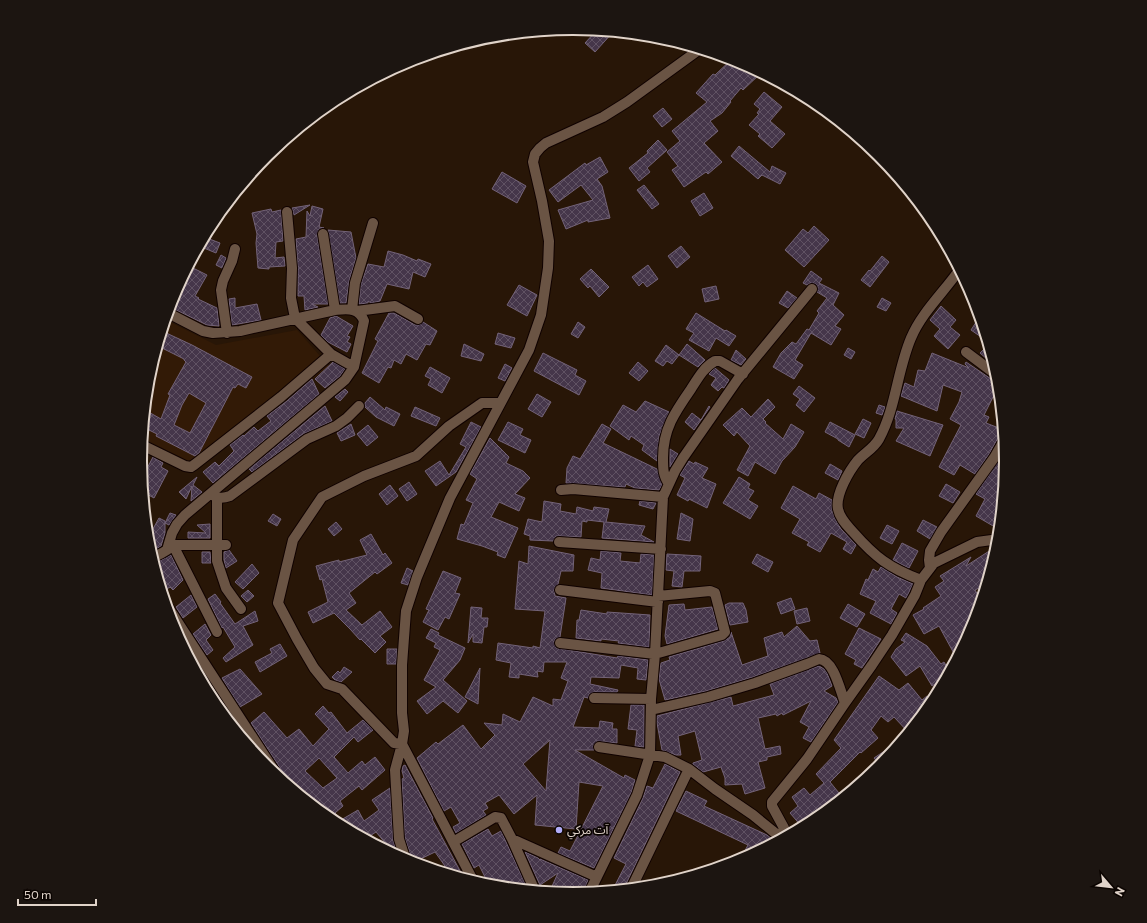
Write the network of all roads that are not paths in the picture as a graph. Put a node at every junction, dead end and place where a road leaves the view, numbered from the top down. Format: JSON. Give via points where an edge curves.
{"nodes":[{"id":1,"x":694,"y":53,"type":"edge"},
{"id":2,"x":287,"y":212,"type":"dead end"},
{"id":3,"x":373,"y":223,"type":"dead end"},
{"id":4,"x":323,"y":234,"type":"dead end"},
{"id":5,"x":235,"y":249,"type":"dead end"},
{"id":6,"x":956,"y":274,"type":"edge"},
{"id":7,"x":812,"y":290,"type":"dead end"},
{"id":8,"x":335,"y":310,"type":"junction"},
{"id":9,"x":355,"y":311,"type":"junction"},
{"id":10,"x":173,"y":316,"type":"edge"},
{"id":11,"x":295,"y":318,"type":"junction"},
{"id":12,"x":418,"y":319,"type":"dead end"},
{"id":13,"x":227,"y":333,"type":"junction"},
{"id":14,"x":966,"y":352,"type":"dead end"},
{"id":15,"x":331,"y":354,"type":"junction"},
{"id":16,"x":354,"y":366,"type":"junction"},
{"id":17,"x":990,"y":370,"type":"edge"},
{"id":18,"x":743,"y":374,"type":"junction"},
{"id":19,"x":500,"y":403,"type":"junction"},
{"id":20,"x":359,"y":406,"type":"dead end"},
{"id":21,"x":148,"y":447,"type":"edge"},
{"id":22,"x":999,"y":447,"type":"edge"},
{"id":23,"x":669,"y":484,"type":"junction"},
{"id":24,"x":561,"y":490,"type":"dead end"},
{"id":25,"x":213,"y":496,"type":"junction"},
{"id":26,"x":663,"y":497,"type":"junction"},
{"id":27,"x":993,"y":540,"type":"edge"},
{"id":28,"x":559,"y":542,"type":"dead end"},
{"id":29,"x":216,"y":544,"type":"junction"},
{"id":30,"x":226,"y":544,"type":"dead end"},
{"id":31,"x":171,"y":545,"type":"junction"},
{"id":32,"x":661,"y":549,"type":"junction"},
{"id":33,"x":158,"y":555,"type":"edge"},
{"id":34,"x":930,"y":568,"type":"junction"},
{"id":35,"x":921,"y":580,"type":"junction"},
{"id":36,"x":560,"y":590,"type":"dead end"},
{"id":37,"x":658,"y":599,"type":"junction"},
{"id":38,"x":241,"y":609,"type":"dead end"},
{"id":39,"x":178,"y":623,"type":"edge"},
{"id":40,"x":217,"y":632,"type":"dead end"},
{"id":41,"x":560,"y":643,"type":"dead end"},
{"id":42,"x":655,"y":654,"type":"junction"},
{"id":43,"x":594,"y":698,"type":"dead end"},
{"id":44,"x":651,"y":699,"type":"junction"},
{"id":45,"x":845,"y":703,"type":"junction"},
{"id":46,"x":650,"y":710,"type":"junction"},
{"id":47,"x":402,"y":744,"type":"junction"},
{"id":48,"x":599,"y":747,"type":"dead end"},
{"id":49,"x":263,"y":754,"type":"edge"},
{"id":50,"x":650,"y":755,"type":"junction"},
{"id":51,"x":689,"y":769,"type":"junction"},
{"id":52,"x":781,"y":834,"type":"edge"},
{"id":53,"x":776,"y":837,"type":"edge"},
{"id":54,"x":512,"y":839,"type":"junction"},
{"id":55,"x":453,"y":842,"type":"junction"},
{"id":56,"x":403,"y":853,"type":"edge"},
{"id":57,"x":470,"y":875,"type":"edge"},
{"id":58,"x":597,"y":877,"type":"junction"},
{"id":59,"x":635,"y":883,"type":"edge"},
{"id":60,"x":532,"y":885,"type":"edge"},
{"id":61,"x":592,"y":887,"type":"edge"}],
"edges":[{"from":1,"to":19,"type":"street","via":[[627,102],[603,117],[546,143],[535,154],[533,162],[549,241],[548,268],[541,315],[529,350]]},
{"from":2,"to":11,"type":"street","via":[[292,268],[291,298]]},
{"from":3,"to":9,"type":"street","via":[[355,283]]},
{"from":4,"to":8,"type":"street"},
{"from":5,"to":13,"type":"street","via":[[221,290]]},
{"from":6,"to":35,"type":"street","via":[[917,326],[901,368],[888,420],[879,440],[872,450],[858,460],[838,496],[838,509],[842,519],[867,548],[886,563]]},
{"from":7,"to":18,"type":"street"},
{"from":8,"to":9,"type":"street"},
{"from":8,"to":11,"type":"street"},
{"from":9,"to":12,"type":"street","via":[[395,306]]},
{"from":9,"to":16,"type":"street","via":[[362,315],[364,321]]},
{"from":10,"to":13,"type":"street","via":[[203,331]]},
{"from":11,"to":13,"type":"street"},
{"from":11,"to":15,"type":"street"},
{"from":14,"to":17,"type":"street"},
{"from":15,"to":16,"type":"street"},
{"from":15,"to":21,"type":"street","via":[[194,465],[185,466]]},
{"from":16,"to":25,"type":"street","via":[[345,380]]},
{"from":18,"to":23,"type":"street","via":[[683,458]]},
{"from":18,"to":23,"type":"street","via":[[715,361],[704,369],[675,412],[667,429],[663,450],[663,471]]},
{"from":19,"to":47,"type":"street","via":[[450,498],[417,577],[406,611],[402,665]]},
{"from":19,"to":47,"type":"street","via":[[482,403],[449,426],[416,456],[364,476],[322,497],[293,540],[278,603],[297,639],[327,684],[342,689],[394,743]]},
{"from":20,"to":25,"type":"street","via":[[336,426],[307,439],[236,492],[223,498]]},
{"from":22,"to":34,"type":"street","via":[[930,551]]},
{"from":23,"to":26,"type":"street"},
{"from":24,"to":26,"type":"street"},
{"from":25,"to":29,"type":"street"},
{"from":25,"to":31,"type":"street","via":[[185,515],[177,524],[172,533]]},
{"from":26,"to":32,"type":"street"},
{"from":27,"to":34,"type":"street","via":[[969,545],[934,563]]},
{"from":28,"to":32,"type":"street"},
{"from":29,"to":30,"type":"street"},
{"from":29,"to":31,"type":"street"},
{"from":29,"to":38,"type":"street","via":[[220,575]]},
{"from":31,"to":33,"type":"street"},
{"from":31,"to":40,"type":"street"},
{"from":32,"to":37,"type":"street"},
{"from":34,"to":35,"type":"street"},
{"from":35,"to":45,"type":"street","via":[[915,596],[892,635]]},
{"from":36,"to":37,"type":"street"},
{"from":37,"to":42,"type":"street"},
{"from":37,"to":42,"type":"street","via":[[710,591],[716,593],[725,632]]},
{"from":39,"to":49,"type":"street"},
{"from":41,"to":42,"type":"street"},
{"from":42,"to":44,"type":"street"},
{"from":43,"to":44,"type":"street"},
{"from":44,"to":46,"type":"street"},
{"from":45,"to":46,"type":"street","via":[[832,669],[826,660],[819,659],[755,684]]},
{"from":45,"to":52,"type":"street","via":[[807,759],[772,802],[784,828]]},
{"from":46,"to":50,"type":"street"},
{"from":47,"to":55,"type":"street"},
{"from":47,"to":56,"type":"street","via":[[396,765],[396,783],[399,839]]},
{"from":48,"to":50,"type":"street"},
{"from":50,"to":51,"type":"street","via":[[671,759]]},
{"from":50,"to":58,"type":"street","via":[[637,795]]},
{"from":51,"to":53,"type":"street","via":[[753,815]]},
{"from":51,"to":59,"type":"street"},
{"from":54,"to":55,"type":"street","via":[[502,819],[497,816]]},
{"from":54,"to":58,"type":"street"},
{"from":54,"to":60,"type":"street"},
{"from":55,"to":57,"type":"street"},
{"from":58,"to":61,"type":"street"}]}
